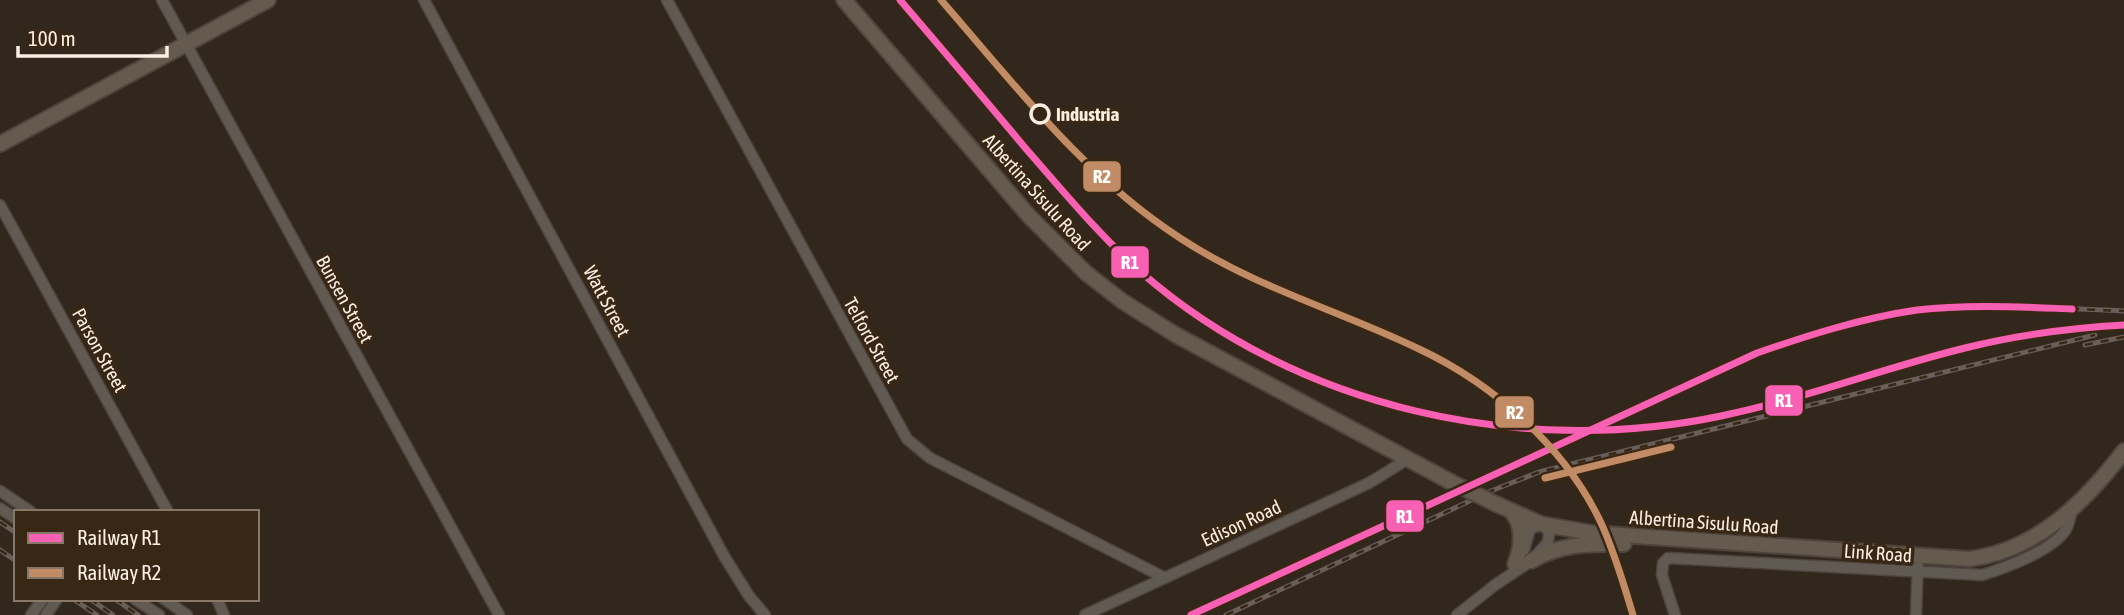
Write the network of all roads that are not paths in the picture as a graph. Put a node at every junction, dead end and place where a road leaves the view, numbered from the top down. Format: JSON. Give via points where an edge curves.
{"nodes":[{"id":1,"x":162,"y":0,"type":"edge"},
{"id":2,"x":268,"y":0,"type":"edge"},
{"id":3,"x":424,"y":0,"type":"edge"},
{"id":4,"x":667,"y":0,"type":"edge"},
{"id":5,"x":844,"y":0,"type":"edge"},
{"id":6,"x":186,"y":45,"type":"junction"},
{"id":7,"x":0,"y":145,"type":"edge"},
{"id":8,"x":0,"y":205,"type":"edge"},
{"id":9,"x":2124,"y":452,"type":"edge"},
{"id":10,"x":1408,"y":459,"type":"junction"},
{"id":11,"x":0,"y":491,"type":"edge"},
{"id":12,"x":28,"y":510,"type":"edge"},
{"id":13,"x":168,"y":510,"type":"edge"},
{"id":14,"x":2072,"y":510,"type":"junction"},
{"id":15,"x":1511,"y":511,"type":"junction"},
{"id":16,"x":1542,"y":525,"type":"junction"},
{"id":17,"x":1703,"y":540,"type":"junction"},
{"id":18,"x":1918,"y":558,"type":"junction"},
{"id":19,"x":1531,"y":561,"type":"junction"},
{"id":20,"x":1516,"y":564,"type":"junction"},
{"id":21,"x":1918,"y":573,"type":"junction"},
{"id":22,"x":1165,"y":578,"type":"junction"},
{"id":23,"x":1495,"y":585,"type":"junction"},
{"id":24,"x":138,"y":601,"type":"edge"},
{"id":25,"x":167,"y":601,"type":"edge"},
{"id":26,"x":159,"y":615,"type":"edge"},
{"id":27,"x":187,"y":615,"type":"edge"},
{"id":28,"x":499,"y":615,"type":"edge"},
{"id":29,"x":765,"y":615,"type":"edge"},
{"id":30,"x":1085,"y":615,"type":"edge"},
{"id":31,"x":1457,"y":615,"type":"edge"},
{"id":32,"x":1675,"y":615,"type":"edge"},
{"id":33,"x":1916,"y":615,"type":"edge"}],
"edges":[{"from":1,"to":6,"type":"street","name":"Bunsen Street"},
{"from":2,"to":6,"type":"main road"},
{"from":3,"to":29,"type":"street","name":"Watt Street","via":[[724,556]]},
{"from":4,"to":22,"type":"street","name":"Telford Street","via":[[907,439],[930,458]]},
{"from":5,"to":10,"type":"main road","name":"Albertina Sisulu Road","via":[[1028,216],[1086,273],[1176,335]]},
{"from":6,"to":7,"type":"main road"},
{"from":6,"to":28,"type":"street","name":"Bunsen Street"},
{"from":8,"to":13,"type":"street","name":"Parson Street"},
{"from":9,"to":14,"type":"main road","name":"Albertina Sisulu Road"},
{"from":10,"to":15,"type":"main road","name":"Albertina Sisulu Road","bridge":true},
{"from":10,"to":22,"type":"street","name":"Edison Road","via":[[1370,483]]},
{"from":11,"to":12,"type":"street"},
{"from":14,"to":18,"type":"main road","name":"Albertina Sisulu Road","via":[[2006,551],[1969,559]]},
{"from":14,"to":21,"type":"street","name":"Link Road","via":[[2067,529],[2053,543],[1992,572],[1972,576]]},
{"from":15,"to":16,"type":"main road","name":"Albertina Sisulu Road"},
{"from":15,"to":20,"type":"main road","via":[[1519,523]]},
{"from":16,"to":17,"type":"main road","name":"Albertina Sisulu Road"},
{"from":16,"to":19,"type":"street","via":[[1549,533],[1548,542]]},
{"from":16,"to":20,"type":"street","via":[[1530,529]]},
{"from":17,"to":18,"type":"main road","name":"Albertina Sisulu Road"},
{"from":17,"to":19,"type":"main road","via":[[1574,545]]},
{"from":18,"to":21,"type":"street"},
{"from":19,"to":23,"type":"street"},
{"from":20,"to":23,"type":"street"},
{"from":21,"to":32,"type":"street","name":"Link Road","via":[[1673,557],[1665,560],[1661,569]]},
{"from":21,"to":33,"type":"street"},
{"from":22,"to":30,"type":"street","name":"Edison Road"},
{"from":23,"to":31,"type":"street"},
{"from":24,"to":26,"type":"street"},
{"from":25,"to":27,"type":"street"}]}
